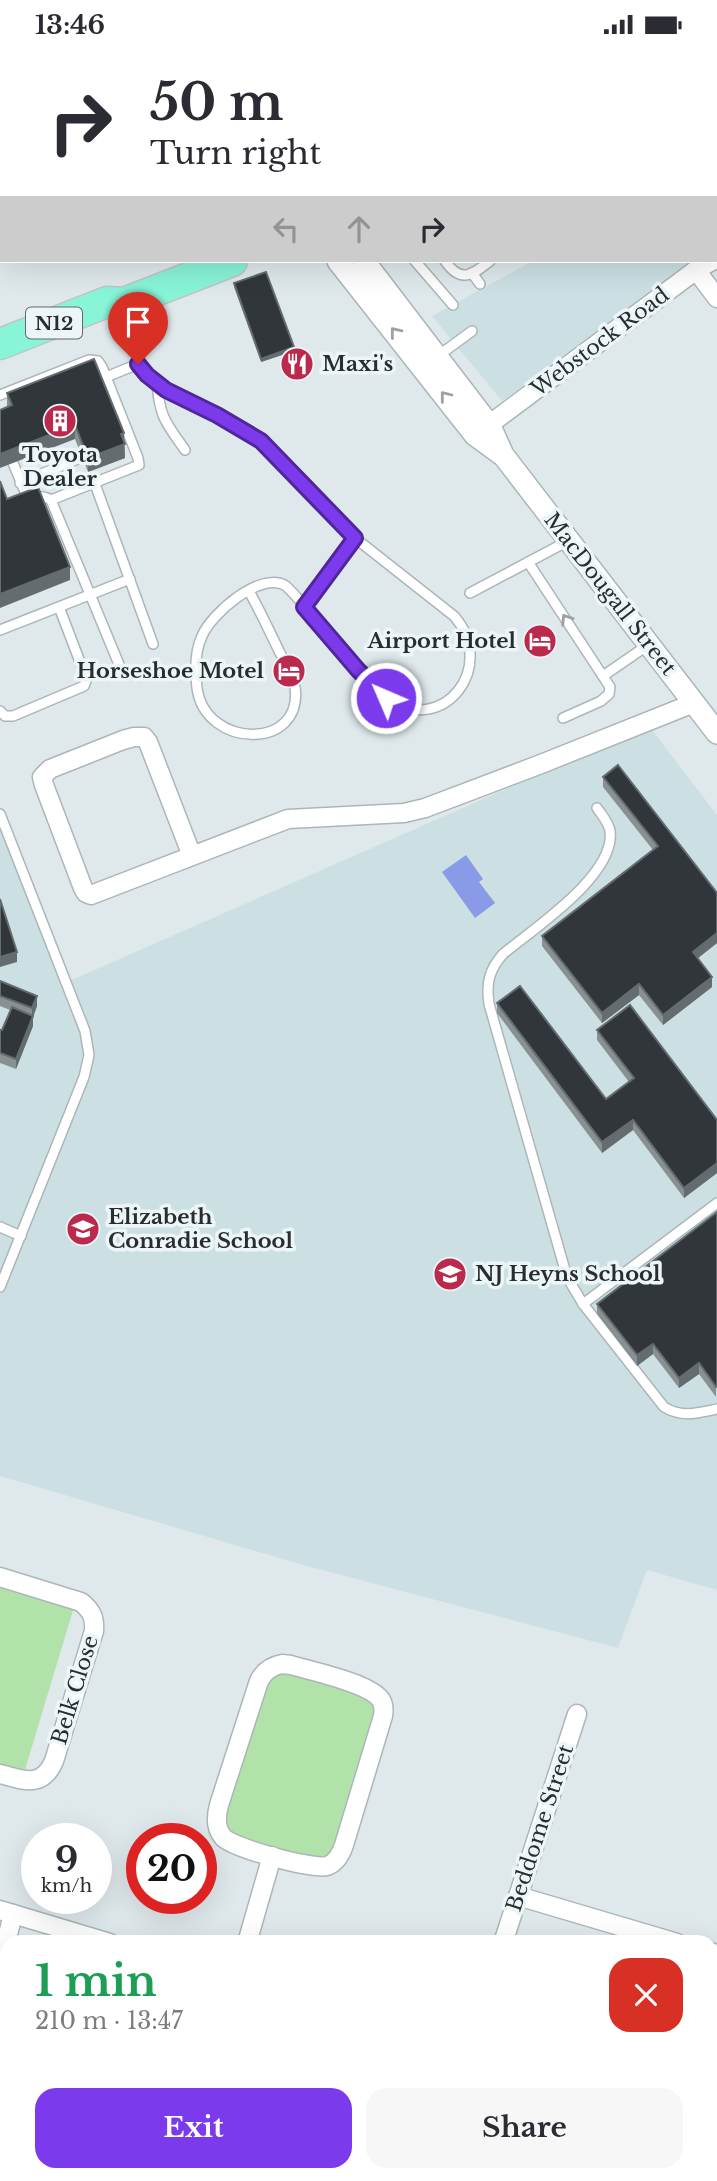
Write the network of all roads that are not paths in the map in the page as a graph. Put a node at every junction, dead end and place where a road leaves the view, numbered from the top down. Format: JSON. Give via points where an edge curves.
{"nodes":[{"id":1,"x":188,"y":263,"type":"edge"},
{"id":2,"x":227,"y":263,"type":"edge"},
{"id":3,"x":340,"y":263,"type":"edge"},
{"id":4,"x":366,"y":263,"type":"edge"},
{"id":5,"x":417,"y":263,"type":"edge"},
{"id":6,"x":447,"y":263,"type":"edge"},
{"id":7,"x":487,"y":263,"type":"edge"},
{"id":8,"x":709,"y":263,"type":"edge"},
{"id":9,"x":696,"y":270,"type":"junction"},
{"id":10,"x":472,"y":273,"type":"junction"},
{"id":11,"x":480,"y":284,"type":"dead end"},
{"id":12,"x":717,"y":298,"type":"edge"},
{"id":13,"x":107,"y":302,"type":"junction"},
{"id":14,"x":453,"y":305,"type":"dead end"},
{"id":15,"x":472,"y":331,"type":"dead end"},
{"id":16,"x":0,"y":344,"type":"edge"},
{"id":17,"x":438,"y":356,"type":"junction"},
{"id":18,"x":106,"y":377,"type":"junction"},
{"id":19,"x":157,"y":384,"type":"junction"},
{"id":20,"x":0,"y":395,"type":"edge"},
{"id":21,"x":483,"y":430,"type":"junction"},
{"id":22,"x":185,"y":450,"type":"dead end"},
{"id":23,"x":80,"y":458,"type":"edge"},
{"id":24,"x":13,"y":463,"type":"edge"},
{"id":25,"x":20,"y":483,"type":"junction"},
{"id":26,"x":95,"y":484,"type":"junction"},
{"id":27,"x":51,"y":500,"type":"junction"},
{"id":28,"x":355,"y":538,"type":"junction"},
{"id":29,"x":568,"y":541,"type":"junction"},
{"id":30,"x":528,"y":562,"type":"junction"},
{"id":31,"x":130,"y":579,"type":"junction"},
{"id":32,"x":249,"y":591,"type":"junction"},
{"id":33,"x":470,"y":593,"type":"dead end"},
{"id":34,"x":91,"y":594,"type":"junction"},
{"id":35,"x":59,"y":607,"type":"junction"},
{"id":36,"x":304,"y":607,"type":"junction"},
{"id":37,"x":0,"y":630,"type":"edge"},
{"id":38,"x":153,"y":644,"type":"dead end"},
{"id":39,"x":649,"y":645,"type":"junction"},
{"id":40,"x":123,"y":674,"type":"dead end"},
{"id":41,"x":603,"y":675,"type":"junction"},
{"id":42,"x":694,"y":703,"type":"junction"},
{"id":43,"x":0,"y":711,"type":"edge"},
{"id":44,"x":563,"y":718,"type":"dead end"},
{"id":45,"x":717,"y":733,"type":"edge"},
{"id":46,"x":597,"y":808,"type":"dead end"},
{"id":47,"x":0,"y":814,"type":"edge"},
{"id":48,"x":192,"y":856,"type":"junction"},
{"id":49,"x":717,"y":1203,"type":"edge"},
{"id":50,"x":0,"y":1227,"type":"edge"},
{"id":51,"x":21,"y":1236,"type":"junction"},
{"id":52,"x":0,"y":1287,"type":"edge"},
{"id":53,"x":583,"y":1304,"type":"junction"},
{"id":54,"x":717,"y":1409,"type":"edge"},
{"id":55,"x":0,"y":1577,"type":"edge"},
{"id":56,"x":577,"y":1714,"type":"dead end"},
{"id":57,"x":0,"y":1774,"type":"edge"},
{"id":58,"x":272,"y":1856,"type":"junction"},
{"id":59,"x":518,"y":1896,"type":"junction"},
{"id":60,"x":7,"y":1912,"type":"edge"},
{"id":61,"x":4,"y":1935,"type":"edge"},
{"id":62,"x":83,"y":1935,"type":"edge"},
{"id":63,"x":249,"y":1935,"type":"edge"},
{"id":64,"x":506,"y":1935,"type":"edge"},
{"id":65,"x":650,"y":1935,"type":"edge"}],
"edges":[{"from":1,"to":13,"type":"highway","number":"N12","via":[[117,292]]},
{"from":2,"to":13,"type":"highway","number":"N12","via":[[124,303]]},
{"from":21,"to":3,"type":"street","name":"MacDougall Street","one_way":true},
{"from":4,"to":17,"type":"street","name":"MacDougall Street"},
{"from":5,"to":14,"type":"lane"},
{"from":6,"to":10,"type":"lane","via":[[458,274]]},
{"from":7,"to":10,"type":"lane"},
{"from":8,"to":9,"type":"street","name":"Webstock Road"},
{"from":9,"to":12,"type":"street"},
{"from":9,"to":21,"type":"street","name":"Webstock Road"},
{"from":10,"to":11,"type":"lane"},
{"from":13,"to":16,"type":"highway","number":"N12"},
{"from":15,"to":17,"type":"lane"},
{"from":17,"to":21,"type":"street","name":"MacDougall Street"},
{"from":18,"to":19,"type":"lane","via":[[138,364]]},
{"from":18,"to":20,"type":"lane","via":[[100,363],[89,360]]},
{"from":18,"to":26,"type":"lane","via":[[140,464]]},
{"from":19,"to":22,"type":"lane","via":[[163,418]]},
{"from":19,"to":28,"type":"lane","via":[[261,441]]},
{"from":21,"to":29,"type":"street","name":"MacDougall Street"},
{"from":23,"to":25,"type":"lane"},
{"from":24,"to":25,"type":"lane"},
{"from":25,"to":27,"type":"lane","via":[[28,495]]},
{"from":26,"to":27,"type":"lane"},
{"from":26,"to":31,"type":"lane"},
{"from":27,"to":34,"type":"lane"},
{"from":28,"to":36,"type":"lane"},
{"from":28,"to":36,"type":"lane","via":[[454,616],[466,631],[471,660],[457,691],[442,705],[425,709],[405,708],[386,698]]},
{"from":29,"to":30,"type":"lane"},
{"from":29,"to":39,"type":"street","name":"MacDougall Street"},
{"from":30,"to":33,"type":"lane"},
{"from":41,"to":30,"type":"lane","one_way":true},
{"from":31,"to":34,"type":"lane"},
{"from":31,"to":38,"type":"lane"},
{"from":32,"to":32,"type":"lane","via":[[291,674],[296,694],[286,721],[274,731],[254,734],[234,732],[216,723],[203,709],[197,689],[199,642],[208,624]]},
{"from":32,"to":36,"type":"lane","via":[[276,581]]},
{"from":34,"to":35,"type":"lane"},
{"from":34,"to":40,"type":"lane"},
{"from":35,"to":37,"type":"lane"},
{"from":35,"to":43,"type":"lane","via":[[85,675],[84,686],[12,716]]},
{"from":39,"to":41,"type":"lane"},
{"from":39,"to":42,"type":"street","name":"MacDougall Street"},
{"from":41,"to":44,"type":"lane","via":[[610,687],[608,696]]},
{"from":42,"to":45,"type":"street","name":"MacDougall Street"},
{"from":42,"to":48,"type":"street","via":[[425,808],[288,819]]},
{"from":46,"to":53,"type":"lane","via":[[610,832],[598,870],[583,888],[503,954],[492,968],[487,986],[563,1266]]},
{"from":47,"to":51,"type":"lane","via":[[85,1031],[89,1055]]},
{"from":48,"to":48,"type":"street","via":[[88,895],[43,777],[50,769],[129,737],[144,737]]},
{"from":49,"to":53,"type":"lane"},
{"from":50,"to":51,"type":"lane"},
{"from":51,"to":52,"type":"lane"},
{"from":53,"to":54,"type":"lane","via":[[664,1407],[686,1415]]},
{"from":55,"to":57,"type":"street","name":"Belk Close","via":[[81,1602],[94,1622],[48,1771],[31,1781]]},
{"from":56,"to":59,"type":"street","name":"Beddome Street"},
{"from":58,"to":58,"type":"street","via":[[228,1841],[217,1818],[263,1674],[277,1665],[291,1665],[373,1692],[382,1701],[383,1716],[338,1857],[321,1867]]},
{"from":58,"to":63,"type":"street"},
{"from":59,"to":64,"type":"street","name":"Beddome Street"},
{"from":59,"to":65,"type":"street"},
{"from":60,"to":61,"type":"street"},
{"from":60,"to":62,"type":"street"}]}
